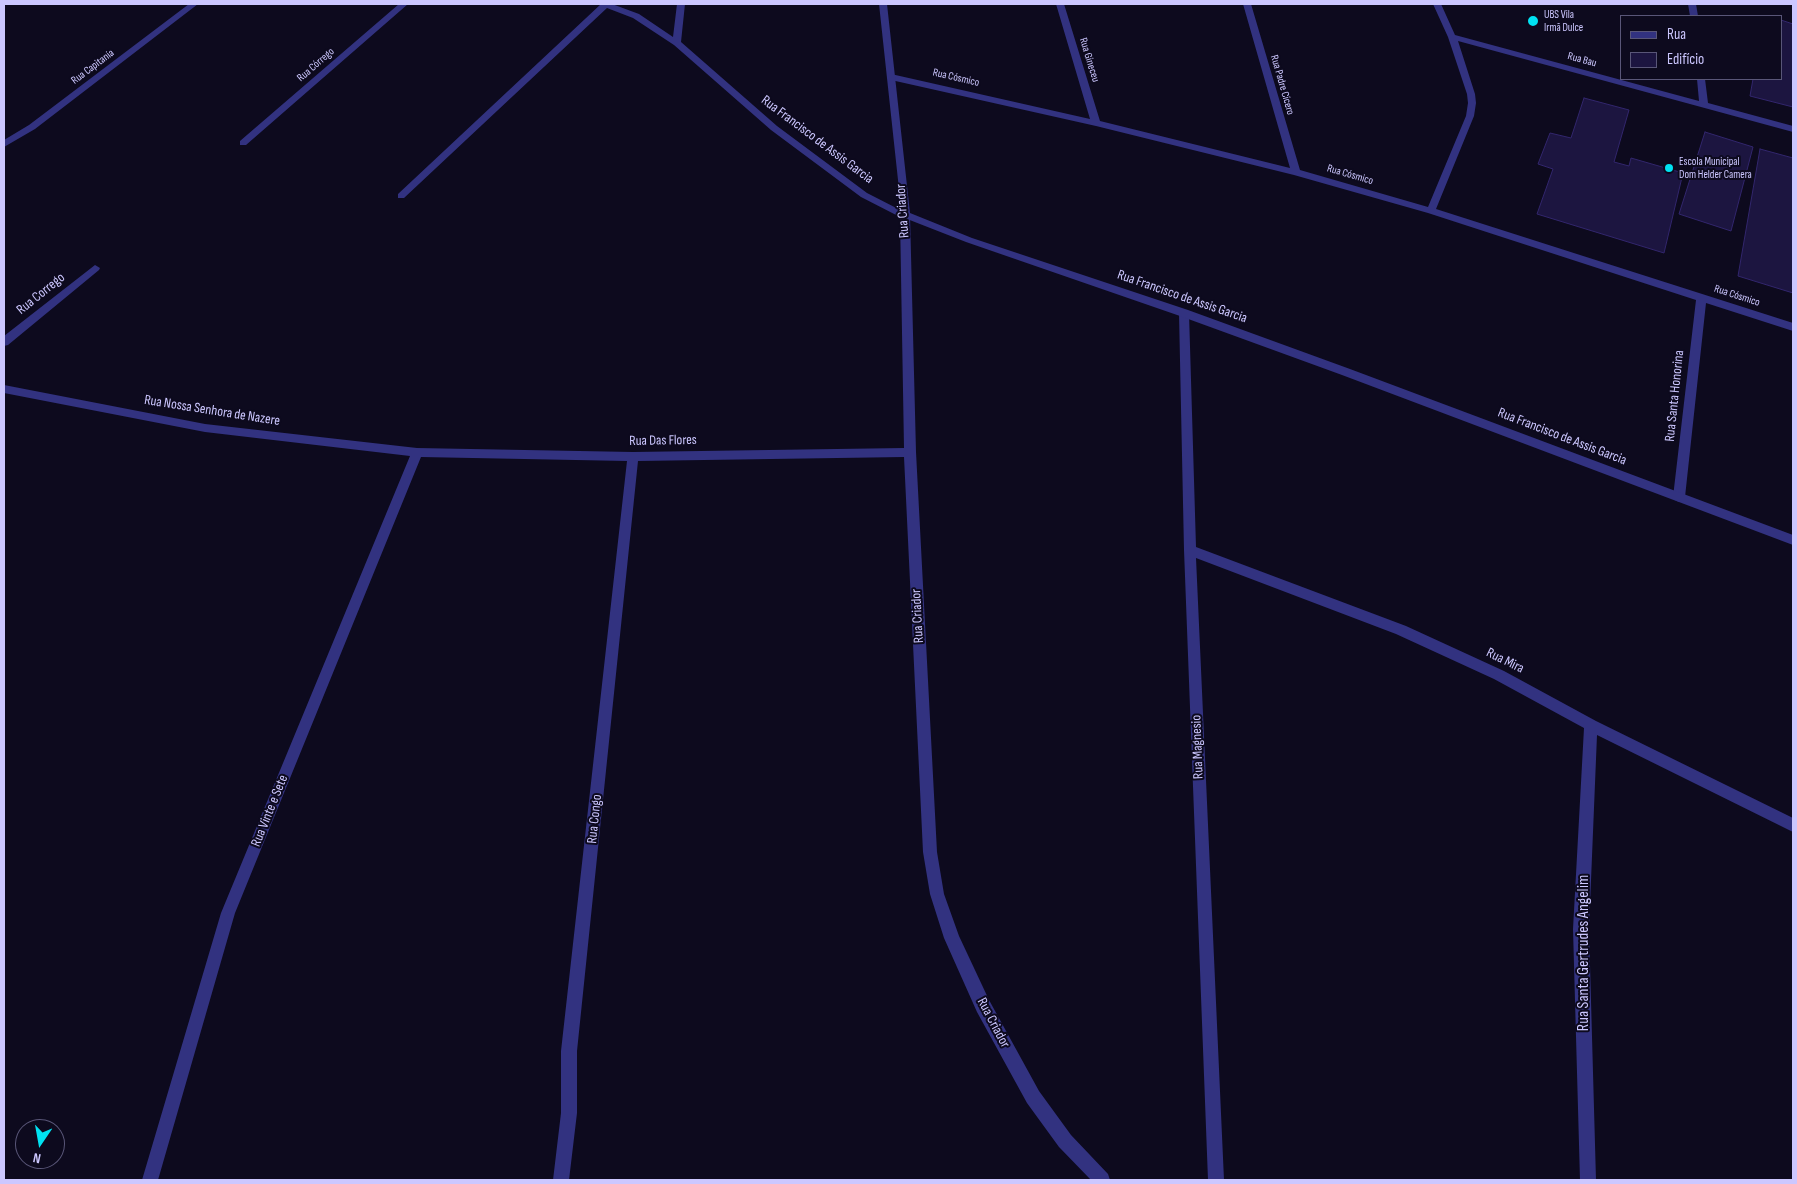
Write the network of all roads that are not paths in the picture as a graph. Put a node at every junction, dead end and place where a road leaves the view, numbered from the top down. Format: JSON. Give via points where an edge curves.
{"nodes":[{"id":1,"x":194,"y":4,"type":"edge"},
{"id":2,"x":404,"y":4,"type":"edge"},
{"id":3,"x":606,"y":4,"type":"edge"},
{"id":4,"x":681,"y":4,"type":"edge"},
{"id":5,"x":883,"y":4,"type":"edge"},
{"id":6,"x":1060,"y":4,"type":"edge"},
{"id":7,"x":1246,"y":4,"type":"edge"},
{"id":8,"x":1437,"y":4,"type":"edge"},
{"id":9,"x":1452,"y":37,"type":"junction"},
{"id":10,"x":677,"y":43,"type":"junction"},
{"id":11,"x":891,"y":77,"type":"junction"},
{"id":12,"x":1701,"y":80,"type":"edge"},
{"id":13,"x":1704,"y":104,"type":"junction"},
{"id":14,"x":1096,"y":123,"type":"junction"},
{"id":15,"x":1793,"y":129,"type":"edge"},
{"id":16,"x":243,"y":143,"type":"dead end"},
{"id":17,"x":4,"y":144,"type":"edge"},
{"id":18,"x":1296,"y":172,"type":"junction"},
{"id":19,"x":401,"y":196,"type":"dead end"},
{"id":20,"x":1431,"y":211,"type":"junction"},
{"id":21,"x":904,"y":215,"type":"junction"},
{"id":22,"x":95,"y":268,"type":"dead end"},
{"id":23,"x":1701,"y":298,"type":"junction"},
{"id":24,"x":1184,"y":313,"type":"junction"},
{"id":25,"x":1793,"y":327,"type":"edge"},
{"id":26,"x":4,"y":342,"type":"edge"},
{"id":27,"x":4,"y":389,"type":"edge"},
{"id":28,"x":417,"y":452,"type":"junction"},
{"id":29,"x":910,"y":452,"type":"junction"},
{"id":30,"x":633,"y":457,"type":"junction"},
{"id":31,"x":1679,"y":497,"type":"junction"},
{"id":32,"x":1793,"y":540,"type":"edge"},
{"id":33,"x":1190,"y":550,"type":"junction"},
{"id":34,"x":1592,"y":725,"type":"junction"},
{"id":35,"x":1793,"y":825,"type":"edge"},
{"id":36,"x":150,"y":1180,"type":"edge"},
{"id":37,"x":561,"y":1180,"type":"edge"},
{"id":38,"x":1102,"y":1180,"type":"edge"},
{"id":39,"x":1216,"y":1180,"type":"edge"},
{"id":40,"x":1588,"y":1180,"type":"edge"}],
"edges":[{"from":1,"to":17,"type":"street","name":"Rua Capitania","via":[[32,127]]},
{"from":2,"to":16,"type":"street","name":"Rua Córrego"},
{"from":3,"to":10,"type":"street","name":"Rua Francisco de Assis Garcia","via":[[636,16]]},
{"from":3,"to":19,"type":"street"},
{"from":4,"to":10,"type":"street"},
{"from":5,"to":11,"type":"street","name":"Rua Criador"},
{"from":6,"to":14,"type":"street","name":"Rua Gineceu"},
{"from":7,"to":18,"type":"street","name":"Rua Padre Cícero"},
{"from":8,"to":9,"type":"street"},
{"from":9,"to":13,"type":"street","name":"Rua Bau"},
{"from":9,"to":20,"type":"street","via":[[1471,94],[1471,109]]},
{"from":10,"to":21,"type":"street","name":"Rua Francisco de Assis Garcia","via":[[782,134],[864,195]]},
{"from":11,"to":14,"type":"street","name":"Rua Cósmico"},
{"from":11,"to":21,"type":"street","name":"Rua Criador"},
{"from":12,"to":13,"type":"street"},
{"from":13,"to":15,"type":"street","name":"Rua Bau"},
{"from":14,"to":18,"type":"street","name":"Rua Cósmico"},
{"from":18,"to":20,"type":"street","name":"Rua Cósmico"},
{"from":20,"to":23,"type":"street","name":"Rua Cósmico"},
{"from":21,"to":24,"type":"street","name":"Rua Francisco de Assis Garcia"},
{"from":21,"to":29,"type":"street","name":"Rua Criador"},
{"from":22,"to":26,"type":"street","name":"Rua Corrego"},
{"from":23,"to":25,"type":"street","name":"Rua Cósmico"},
{"from":23,"to":31,"type":"street","name":"Rua Santa Honorina"},
{"from":24,"to":31,"type":"street","name":"Rua Francisco de Assis Garcia"},
{"from":24,"to":33,"type":"street","name":"Rua Magnesio"},
{"from":27,"to":28,"type":"street","name":"Rua Nossa Senhora de Nazere","via":[[205,428]]},
{"from":28,"to":30,"type":"street","name":"Rua Das Flores"},
{"from":28,"to":36,"type":"street","name":"Rua Vinte e Sete","via":[[228,913]]},
{"from":29,"to":30,"type":"street","name":"Rua Das Flores"},
{"from":29,"to":38,"type":"street","name":"Rua Criador","via":[[930,852],[937,894],[952,938],[984,1006],[1033,1097],[1065,1142]]},
{"from":30,"to":37,"type":"street","name":"Rua Congo","via":[[569,1051],[569,1113]]},
{"from":31,"to":32,"type":"street","name":"Rua Francisco de Assis Garcia"},
{"from":33,"to":34,"type":"street","name":"Rua Mira","via":[[1401,630],[1499,675]]},
{"from":33,"to":39,"type":"street","name":"Rua Magnesio"},
{"from":34,"to":35,"type":"street","name":"Rua Mira"},
{"from":34,"to":40,"type":"street","name":"Rua Santa Gertrudes Angelim","via":[[1581,929]]}]}
